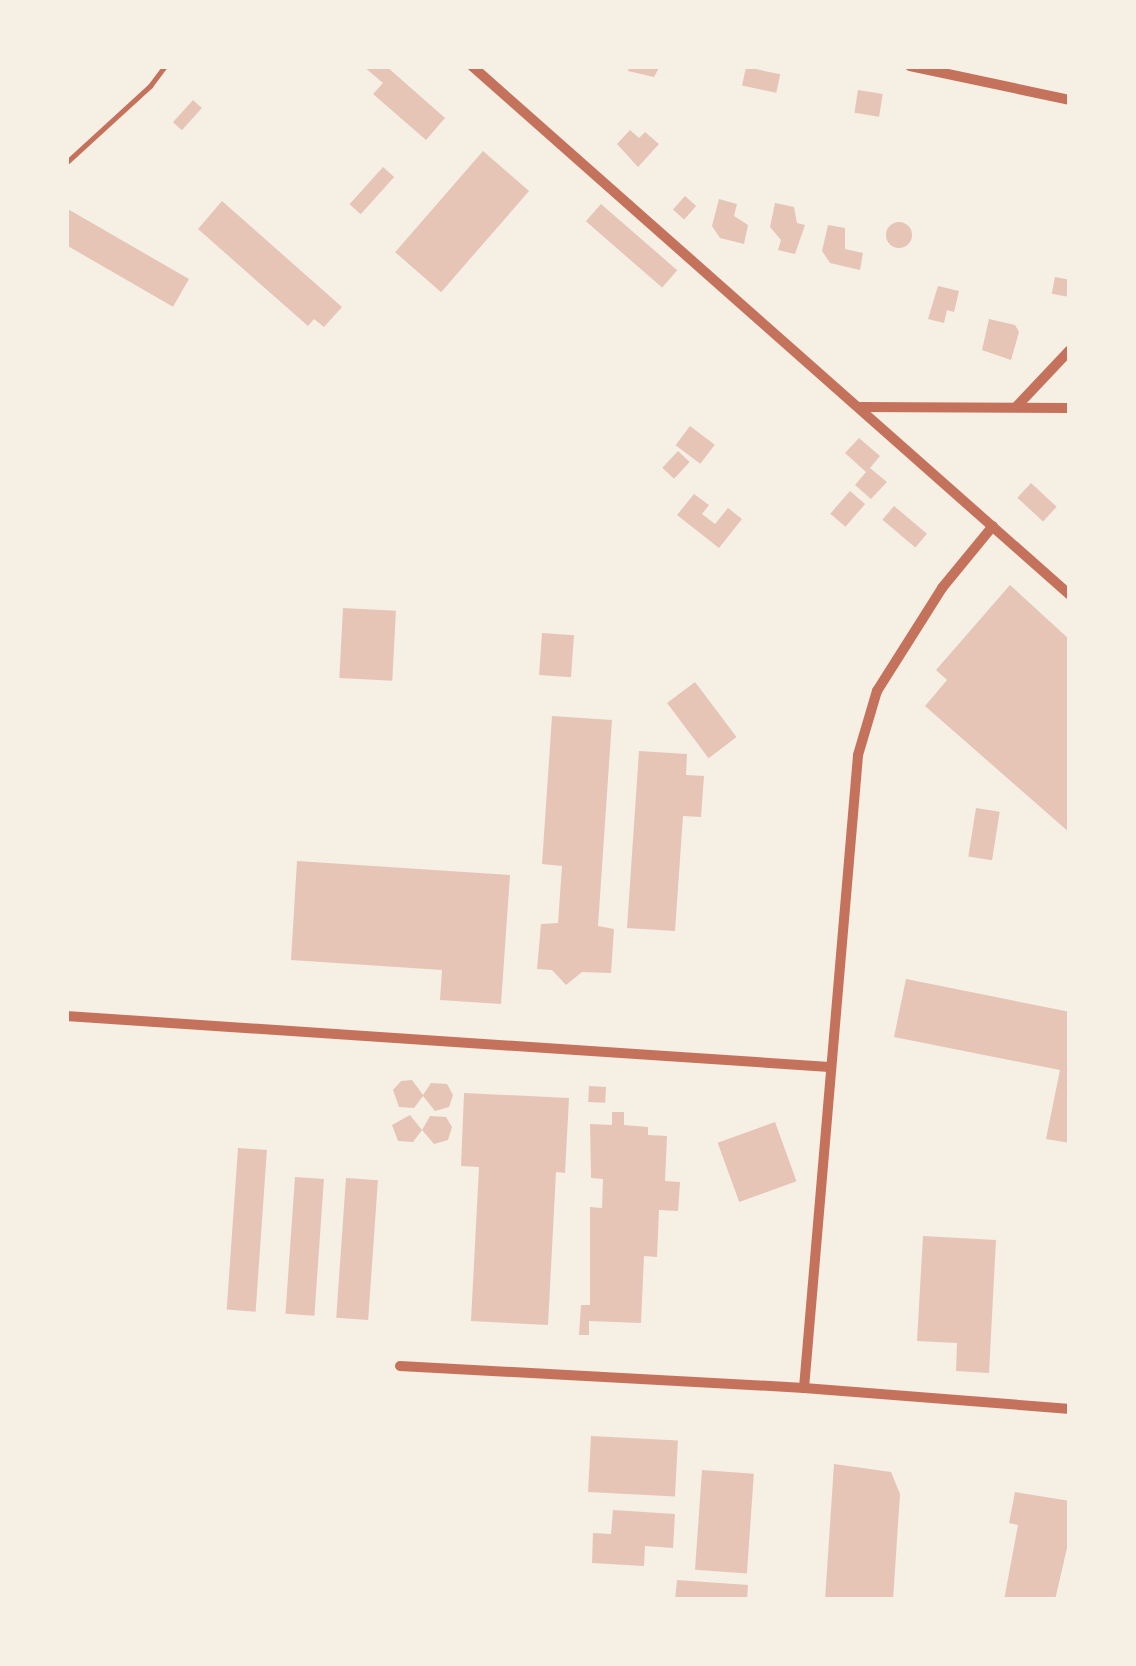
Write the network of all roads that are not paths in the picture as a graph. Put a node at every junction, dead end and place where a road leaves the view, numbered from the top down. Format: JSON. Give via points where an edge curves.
{"nodes":[{"id":1,"x":165,"y":66,"type":"edge"},
{"id":2,"x":472,"y":66,"type":"edge"},
{"id":3,"x":910,"y":66,"type":"edge"},
{"id":4,"x":1070,"y":100,"type":"edge"},
{"id":5,"x":66,"y":164,"type":"edge"},
{"id":6,"x":1070,"y":350,"type":"edge"},
{"id":7,"x":1017,"y":406,"type":"junction"},
{"id":8,"x":859,"y":407,"type":"junction"},
{"id":9,"x":1070,"y":408,"type":"edge"},
{"id":10,"x":993,"y":526,"type":"junction"},
{"id":11,"x":1070,"y":595,"type":"edge"},
{"id":12,"x":66,"y":1016,"type":"edge"},
{"id":13,"x":829,"y":1067,"type":"junction"},
{"id":14,"x":400,"y":1366,"type":"dead end"},
{"id":15,"x":804,"y":1388,"type":"junction"},
{"id":16,"x":1070,"y":1409,"type":"edge"}],
"edges":[{"from":1,"to":5,"type":"lane"},
{"from":2,"to":8,"type":"street"},
{"from":3,"to":4,"type":"street"},
{"from":6,"to":7,"type":"street"},
{"from":7,"to":8,"type":"street"},
{"from":7,"to":9,"type":"street"},
{"from":8,"to":10,"type":"street"},
{"from":10,"to":11,"type":"street"},
{"from":10,"to":13,"type":"street","via":[[877,691],[851,801]]},
{"from":12,"to":13,"type":"street"},
{"from":13,"to":15,"type":"street"},
{"from":14,"to":15,"type":"street"},
{"from":15,"to":16,"type":"street"}]}
